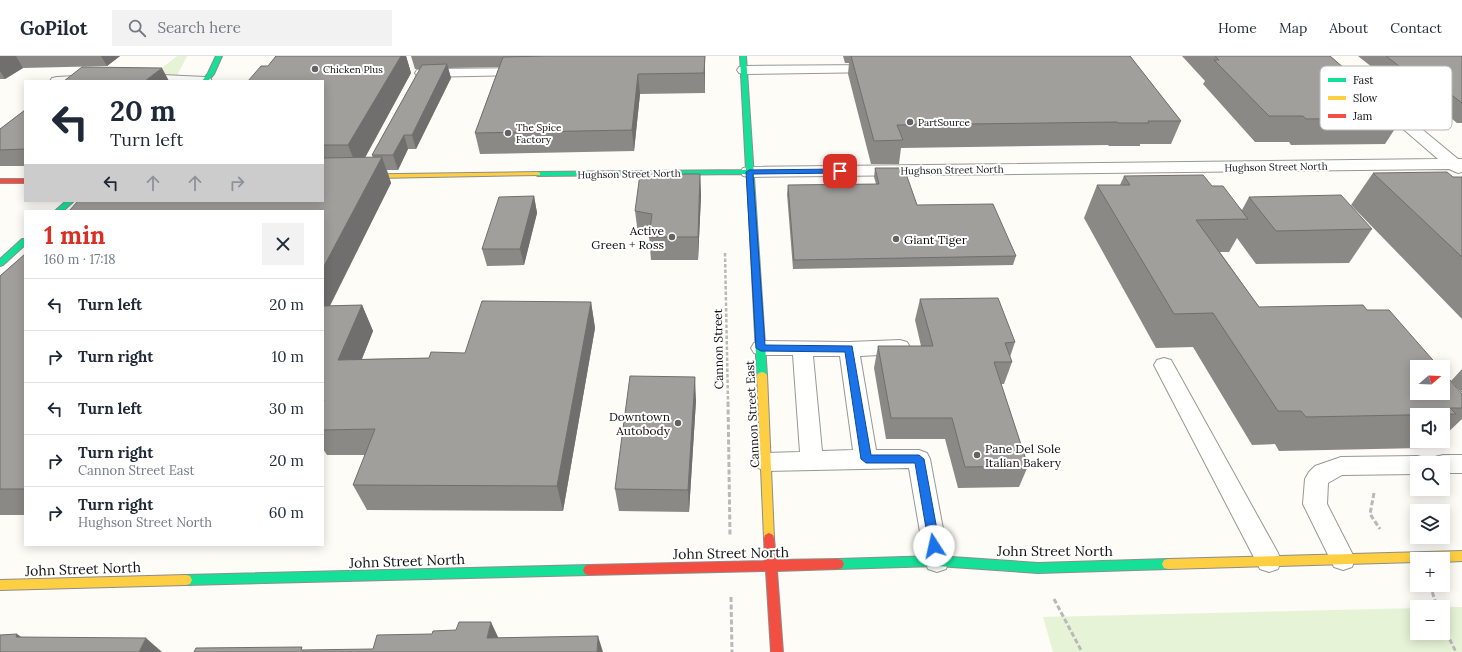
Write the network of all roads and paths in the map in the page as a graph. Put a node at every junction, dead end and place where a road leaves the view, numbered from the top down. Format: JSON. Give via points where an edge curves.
{"nodes":[{"id":1,"x":219,"y":56,"type":"edge"},
{"id":2,"x":742,"y":56,"type":"edge"},
{"id":3,"x":893,"y":68,"type":"edge"},
{"id":4,"x":744,"y":70,"type":"junction"},
{"id":5,"x":536,"y":71,"type":"edge"},
{"id":6,"x":107,"y":78,"type":"edge"},
{"id":7,"x":130,"y":78,"type":"edge"},
{"id":8,"x":74,"y":80,"type":"edge"},
{"id":9,"x":180,"y":80,"type":"edge"},
{"id":10,"x":206,"y":80,"type":"edge"},
{"id":11,"x":412,"y":87,"type":"edge"},
{"id":12,"x":1415,"y":130,"type":"edge"},
{"id":13,"x":371,"y":163,"type":"edge"},
{"id":14,"x":1459,"y":167,"type":"edge"},
{"id":15,"x":749,"y":172,"type":"junction"},
{"id":16,"x":324,"y":177,"type":"edge"},
{"id":17,"x":364,"y":177,"type":"junction"},
{"id":18,"x":0,"y":181,"type":"edge"},
{"id":19,"x":24,"y":181,"type":"edge"},
{"id":20,"x":69,"y":202,"type":"edge"},
{"id":21,"x":60,"y":210,"type":"edge"},
{"id":22,"x":24,"y":242,"type":"edge"},
{"id":23,"x":725,"y":250,"type":"dead end"},
{"id":24,"x":0,"y":263,"type":"edge"},
{"id":25,"x":900,"y":347,"type":"edge"},
{"id":26,"x":761,"y":348,"type":"junction"},
{"id":27,"x":849,"y":348,"type":"junction"},
{"id":28,"x":802,"y":349,"type":"junction"},
{"id":29,"x":1164,"y":364,"type":"dead end"},
{"id":30,"x":866,"y":459,"type":"junction"},
{"id":31,"x":812,"y":461,"type":"junction"},
{"id":32,"x":766,"y":462,"type":"junction"},
{"id":33,"x":1450,"y":464,"type":"edge"},
{"id":34,"x":1462,"y":464,"type":"edge"},
{"id":35,"x":1410,"y":465,"type":"edge"},
{"id":36,"x":1362,"y":466,"type":"junction"},
{"id":37,"x":729,"y":503,"type":"dead end"},
{"id":38,"x":1462,"y":556,"type":"edge"},
{"id":39,"x":1399,"y":557,"type":"junction"},
{"id":40,"x":1342,"y":559,"type":"junction"},
{"id":41,"x":937,"y":561,"type":"junction"},
{"id":42,"x":1269,"y":561,"type":"junction"},
{"id":43,"x":770,"y":566,"type":"junction"},
{"id":44,"x":1038,"y":568,"type":"junction"},
{"id":45,"x":0,"y":585,"type":"edge"},
{"id":46,"x":732,"y":624,"type":"dead end"},
{"id":47,"x":1450,"y":640,"type":"edge"},
{"id":48,"x":732,"y":652,"type":"edge"},
{"id":49,"x":777,"y":652,"type":"edge"},
{"id":50,"x":1082,"y":652,"type":"edge"},
{"id":51,"x":1456,"y":652,"type":"edge"}],
"edges":[{"from":1,"to":10,"type":"main road"},
{"from":2,"to":4,"type":"main road","name":"Cannon Street East"},
{"from":3,"to":4,"type":"lane"},
{"from":4,"to":15,"type":"main road","name":"Cannon Street East"},
{"from":5,"to":11,"type":"lane","via":[[420,73]]},
{"from":6,"to":8,"type":"lane"},
{"from":7,"to":9,"type":"lane"},
{"from":12,"to":14,"type":"street"},
{"from":13,"to":17,"type":"lane"},
{"from":14,"to":15,"type":"street","name":"Hughson Street North"},
{"from":15,"to":17,"type":"main road","name":"Hughson Street North"},
{"from":15,"to":26,"type":"main road","name":"Cannon Street East"},
{"from":16,"to":17,"type":"main road","name":"Hughson Street North"},
{"from":18,"to":19,"type":"main road"},
{"from":20,"to":21,"type":"main road"},
{"from":22,"to":24,"type":"main road"},
{"from":23,"to":37,"type":"path","name":"Cannon Street"},
{"from":25,"to":27,"type":"lane"},
{"from":26,"to":28,"type":"lane"},
{"from":26,"to":32,"type":"main road","name":"Cannon Street East"},
{"from":27,"to":28,"type":"lane"},
{"from":27,"to":30,"type":"lane"},
{"from":28,"to":31,"type":"lane"},
{"from":29,"to":42,"type":"lane"},
{"from":30,"to":31,"type":"lane"},
{"from":30,"to":41,"type":"lane","via":[[919,459]]},
{"from":31,"to":32,"type":"lane"},
{"from":32,"to":43,"type":"main road","name":"Cannon Street East"},
{"from":33,"to":34,"type":"lane"},
{"from":35,"to":36,"type":"lane"},
{"from":36,"to":39,"type":"path","via":[[1375,487],[1370,514]]},
{"from":36,"to":40,"type":"lane","via":[[1341,466],[1323,473],[1317,479],[1315,504]]},
{"from":38,"to":39,"type":"main road","name":"John Street North"},
{"from":39,"to":40,"type":"main road","name":"John Street North"},
{"from":40,"to":42,"type":"main road","name":"John Street North"},
{"from":41,"to":43,"type":"main road","name":"John Street North"},
{"from":41,"to":44,"type":"main road","name":"John Street North"},
{"from":42,"to":44,"type":"main road","name":"John Street North"},
{"from":43,"to":45,"type":"main road","name":"John Street North"},
{"from":43,"to":49,"type":"main road","name":"Cannon Street East"},
{"from":44,"to":50,"type":"path"},
{"from":46,"to":48,"type":"path"},
{"from":47,"to":51,"type":"path"}]}
